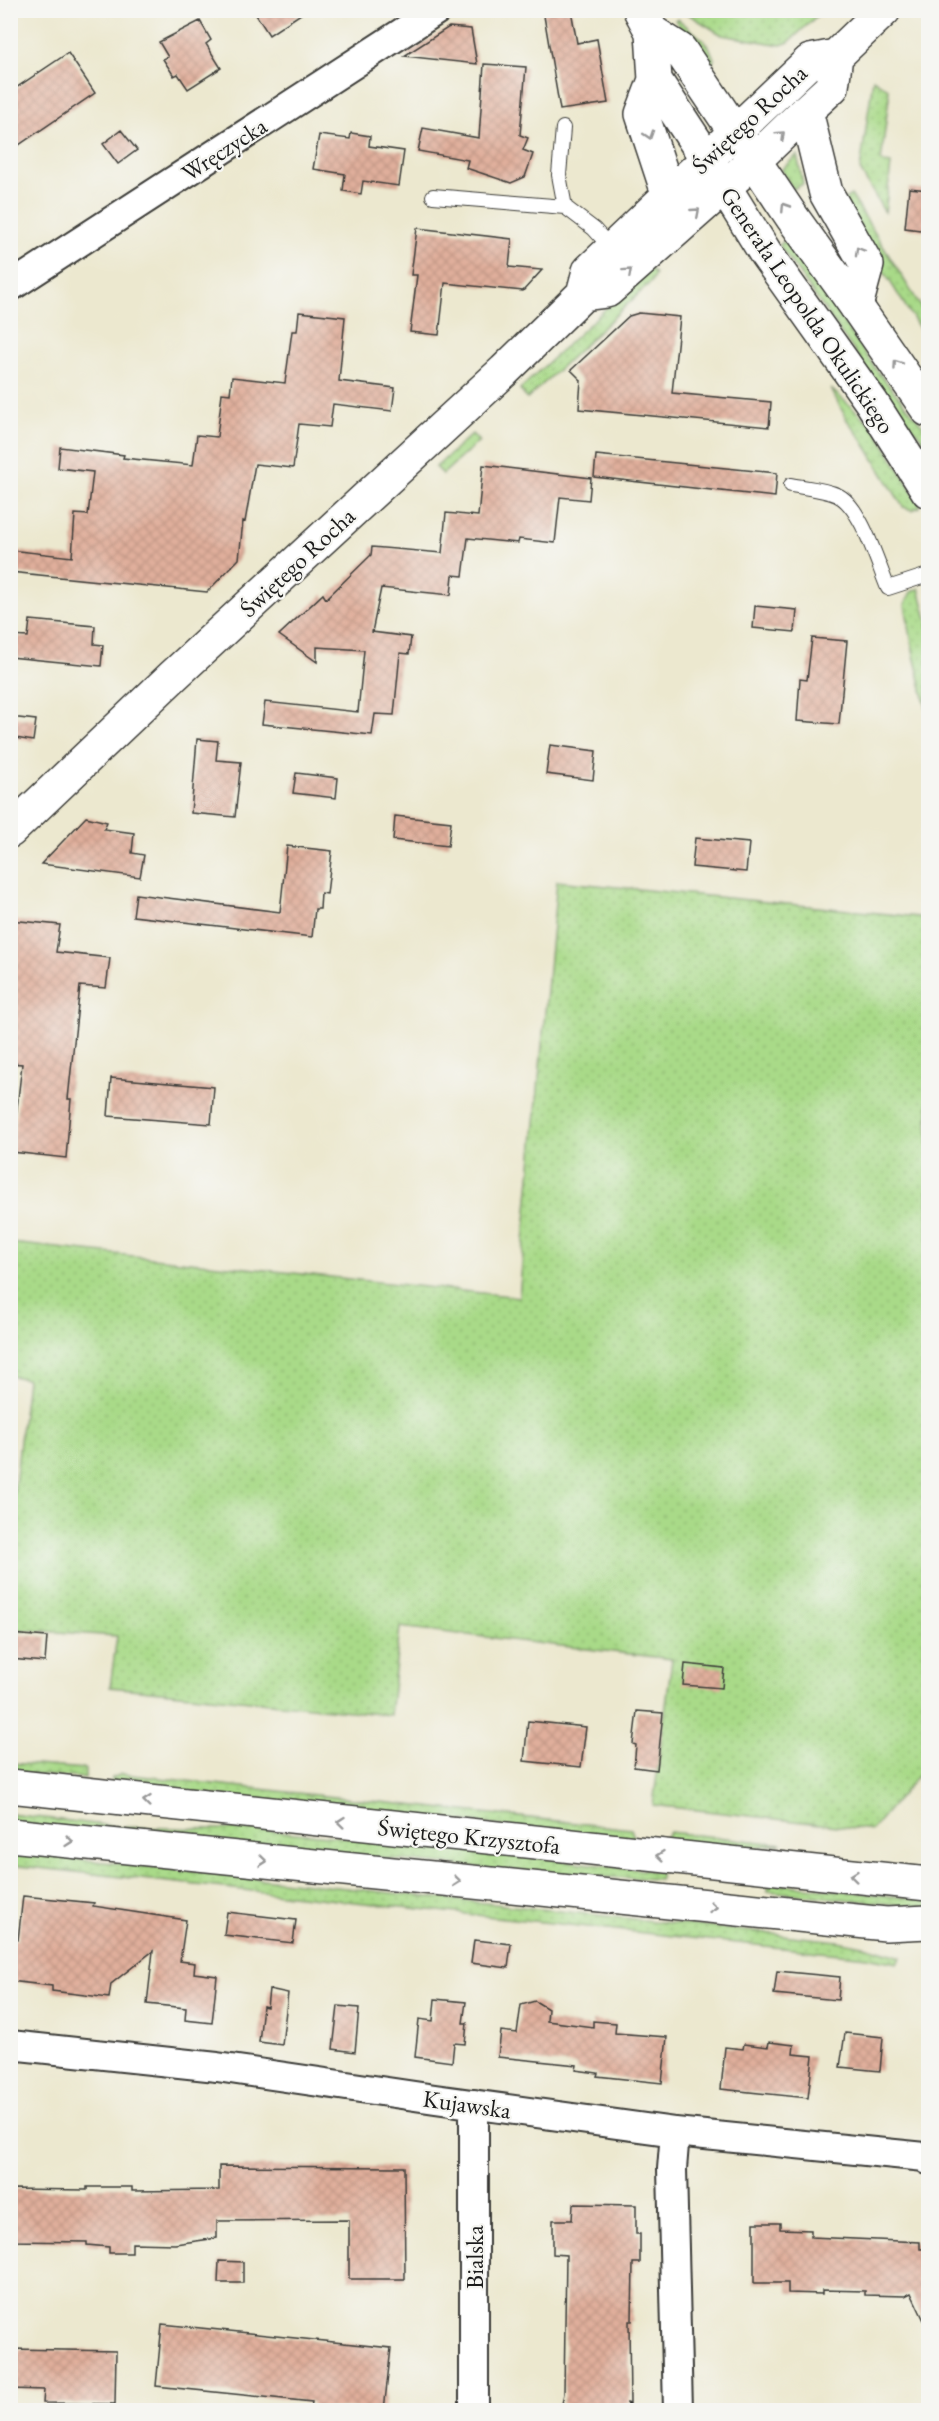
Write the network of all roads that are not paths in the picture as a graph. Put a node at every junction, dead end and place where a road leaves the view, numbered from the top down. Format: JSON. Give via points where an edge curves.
{"nodes":[{"id":1,"x":437,"y":10,"type":"edge"},
{"id":2,"x":884,"y":10,"type":"edge"},
{"id":3,"x":646,"y":22,"type":"edge"},
{"id":4,"x":836,"y":56,"type":"junction"},
{"id":5,"x":655,"y":80,"type":"junction"},
{"id":6,"x":806,"y":111,"type":"junction"},
{"id":7,"x":563,"y":128,"type":"dead end"},
{"id":8,"x":735,"y":132,"type":"junction"},
{"id":9,"x":707,"y":159,"type":"junction"},
{"id":10,"x":755,"y":160,"type":"junction"},
{"id":11,"x":725,"y":187,"type":"junction"},
{"id":12,"x":433,"y":196,"type":"dead end"},
{"id":13,"x":669,"y":196,"type":"junction"},
{"id":14,"x":565,"y":207,"type":"junction"},
{"id":15,"x":612,"y":249,"type":"junction"},
{"id":16,"x":10,"y":287,"type":"edge"},
{"id":17,"x":583,"y":294,"type":"junction"},
{"id":18,"x":856,"y":306,"type":"junction"},
{"id":19,"x":928,"y":410,"type":"edge"},
{"id":20,"x":791,"y":485,"type":"dead end"},
{"id":21,"x":928,"y":491,"type":"edge"},
{"id":22,"x":928,"y":575,"type":"edge"},
{"id":23,"x":10,"y":831,"type":"edge"},
{"id":24,"x":10,"y":1786,"type":"edge"},
{"id":25,"x":10,"y":1835,"type":"edge"},
{"id":26,"x":923,"y":1878,"type":"edge"},
{"id":27,"x":928,"y":1922,"type":"edge"},
{"id":28,"x":886,"y":1924,"type":"junction"},
{"id":29,"x":928,"y":1946,"type":"edge"},
{"id":30,"x":10,"y":2045,"type":"edge"},
{"id":31,"x":474,"y":2104,"type":"junction"},
{"id":32,"x":675,"y":2132,"type":"junction"},
{"id":33,"x":927,"y":2158,"type":"edge"},
{"id":34,"x":474,"y":2410,"type":"edge"},
{"id":35,"x":678,"y":2410,"type":"edge"}],
"edges":[{"from":1,"to":16,"type":"street","name":"Wręczycka"},
{"from":2,"to":4,"type":"main road","name":"Świętego Rocha"},
{"from":3,"to":5,"type":"main road"},
{"from":3,"to":8,"type":"main road","via":[[680,50]]},
{"from":4,"to":6,"type":"main road","name":"Świętego Rocha","via":[[832,87]]},
{"from":4,"to":8,"type":"main road","name":"Świętego Rocha","via":[[810,61]]},
{"from":5,"to":9,"type":"main road"},
{"from":5,"to":13,"type":"main road","name":"Świętego Rocha","one_way":true,"via":[[642,114]]},
{"from":10,"to":6,"type":"main road","name":"Świętego Rocha","one_way":true},
{"from":18,"to":6,"type":"main road","one_way":true,"via":[[867,265],[826,193]]},
{"from":7,"to":14,"type":"lane","via":[[559,175]]},
{"from":8,"to":9,"type":"main road","name":"Świętego Rocha"},
{"from":8,"to":10,"type":"main road"},
{"from":9,"to":11,"type":"main road","name":"Generała Leopolda Okulickiego"},
{"from":9,"to":13,"type":"main road","name":"Świętego Rocha"},
{"from":10,"to":11,"type":"main road","name":"Świętego Rocha"},
{"from":18,"to":10,"type":"main road","name":"Generała Leopolda Okulickiego","one_way":true},
{"from":17,"to":11,"type":"main road","name":"Świętego Rocha","one_way":true,"via":[[607,291]]},
{"from":11,"to":21,"type":"main road","name":"Generała Leopolda Okulickiego","via":[[766,254],[872,403]]},
{"from":12,"to":14,"type":"lane"},
{"from":13,"to":15,"type":"main road","name":"Świętego Rocha"},
{"from":14,"to":15,"type":"lane"},
{"from":15,"to":17,"type":"main road","name":"Świętego Rocha","via":[[589,272]]},
{"from":17,"to":23,"type":"main road","name":"Świętego Rocha"},
{"from":19,"to":18,"type":"main road","name":"Generała Leopolda Okulickiego","one_way":true},
{"from":20,"to":22,"type":"lane","via":[[836,494],[846,500],[888,588]]},
{"from":26,"to":24,"type":"main road","name":"Świętego Krzysztofa","one_way":true},
{"from":25,"to":28,"type":"main road","name":"Świętego Krzysztofa","one_way":true},
{"from":27,"to":28,"type":"main road"},
{"from":28,"to":29,"type":"main road"},
{"from":30,"to":31,"type":"street","name":"Kujawska","via":[[217,2067]]},
{"from":31,"to":32,"type":"street","name":"Kujawska"},
{"from":31,"to":34,"type":"street","name":"Bialska"},
{"from":32,"to":33,"type":"street","name":"Kujawska"},
{"from":32,"to":35,"type":"street","via":[[672,2169]]}]}
